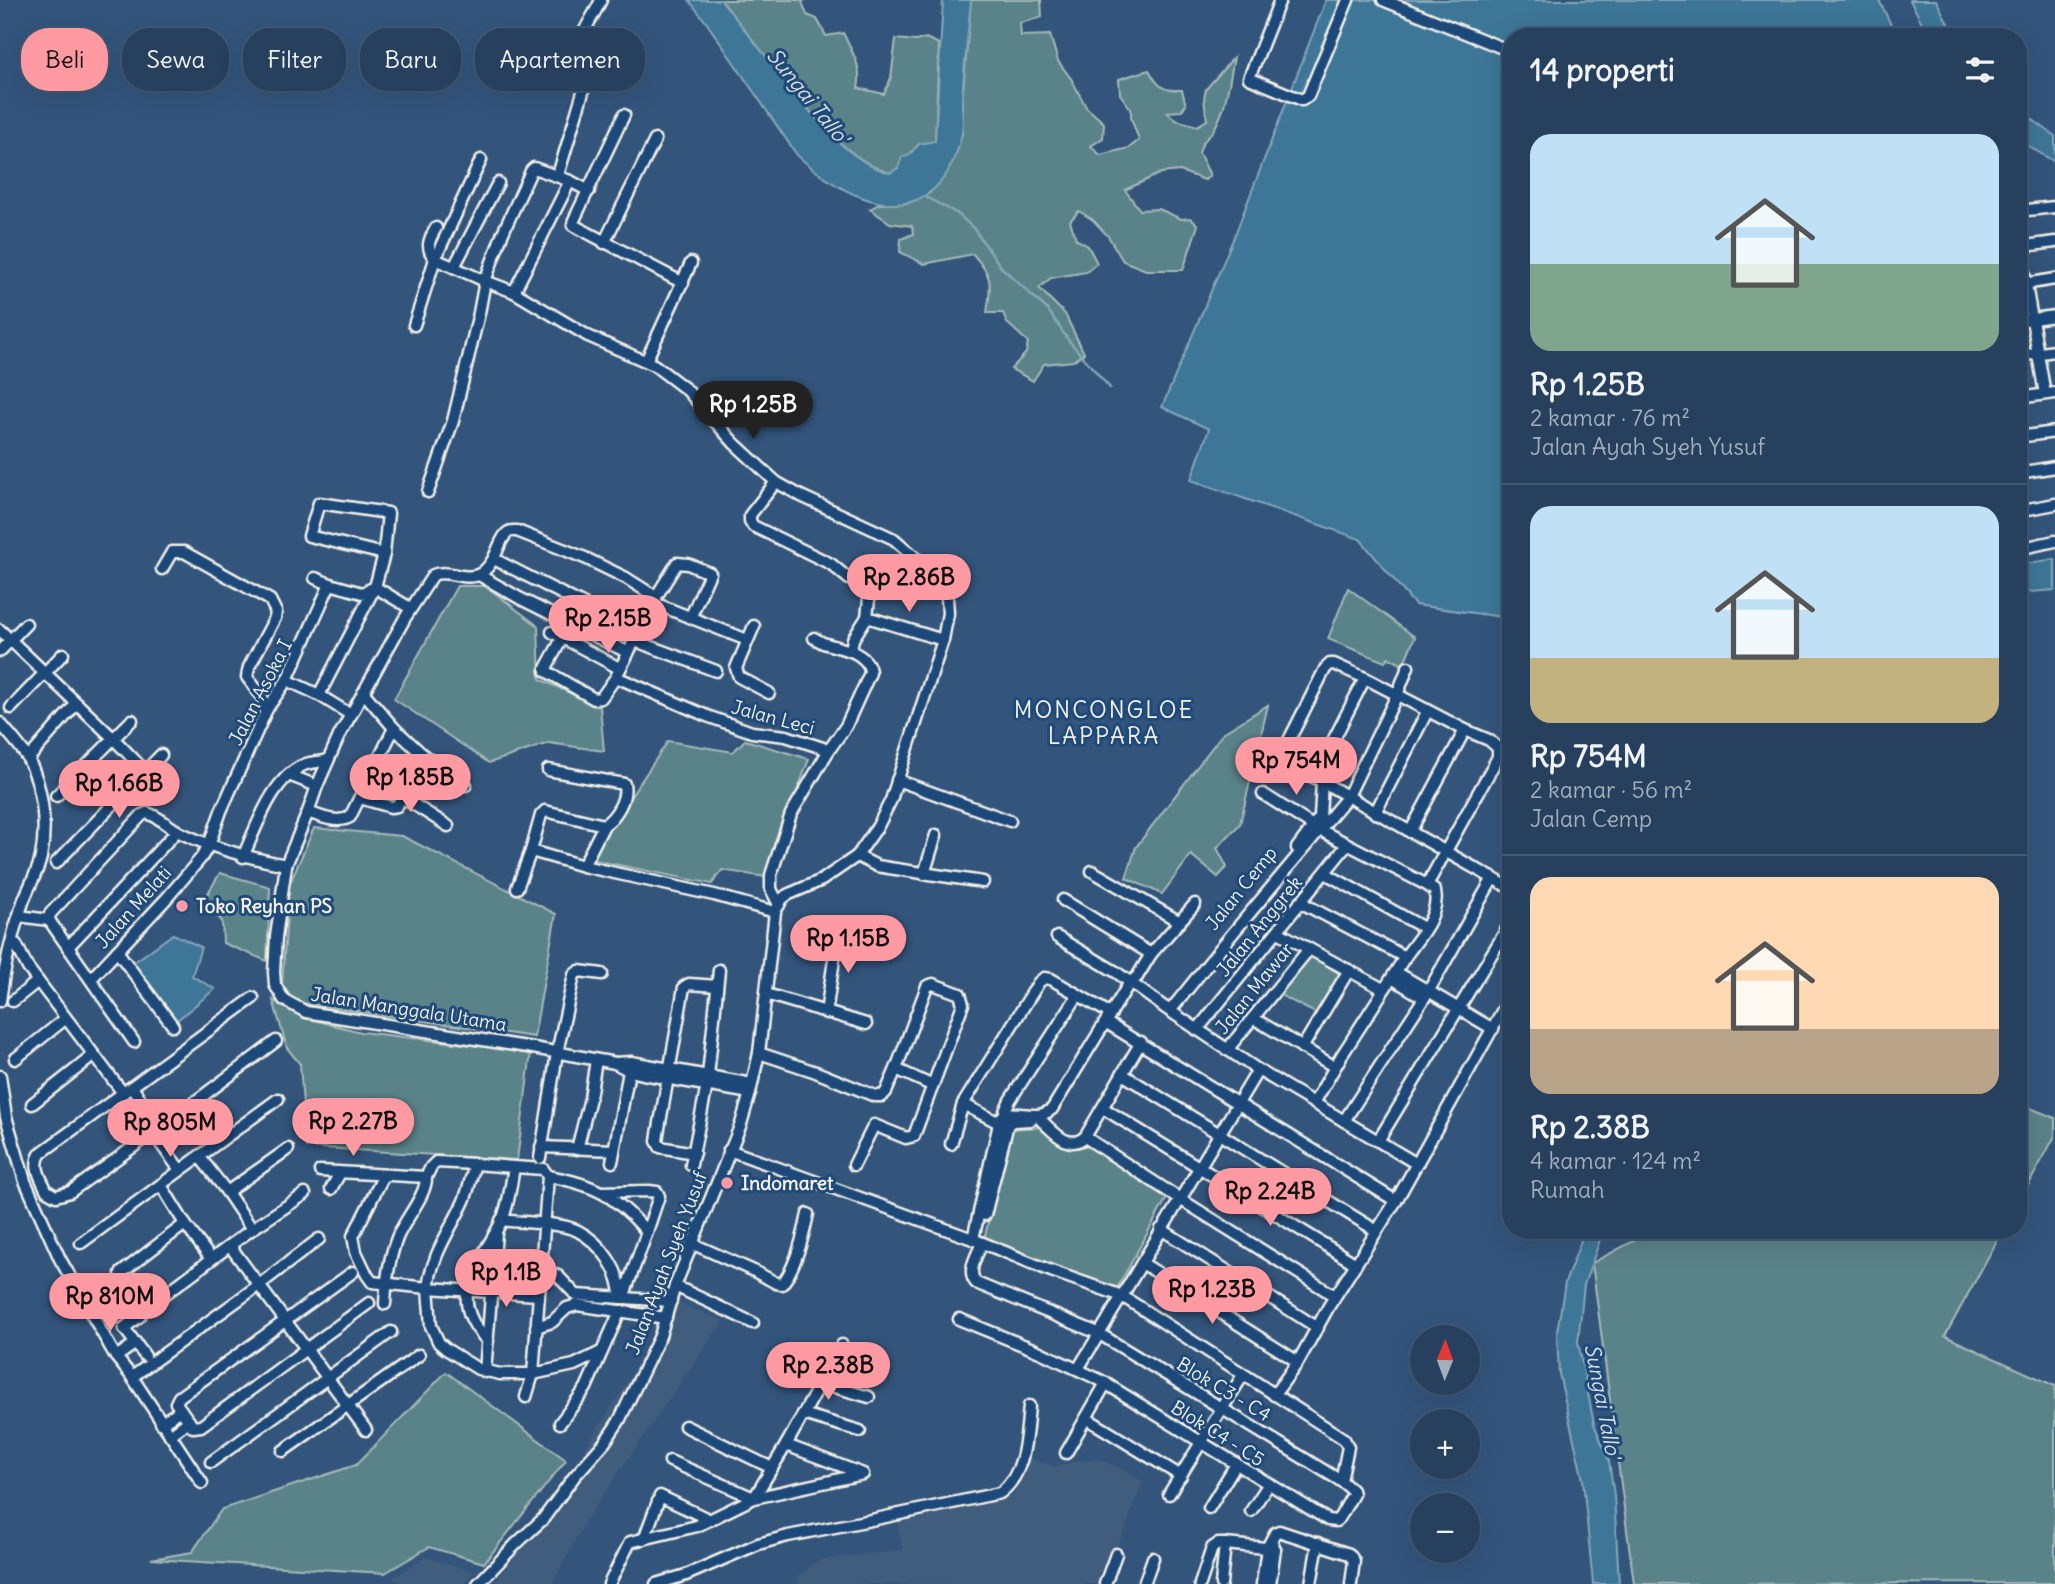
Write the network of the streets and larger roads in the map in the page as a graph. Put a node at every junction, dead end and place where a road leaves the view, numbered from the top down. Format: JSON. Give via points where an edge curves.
{"nodes":[{"id":1,"x":601,"y":0,"type":"edge"},
{"id":2,"x":1280,"y":0,"type":"edge"},
{"id":3,"x":1348,"y":0,"type":"edge"},
{"id":4,"x":1383,"y":0,"type":"edge"},
{"id":5,"x":1502,"y":48,"type":"edge"},
{"id":6,"x":624,"y":115,"type":"dead end"},
{"id":7,"x":655,"y":140,"type":"dead end"},
{"id":8,"x":481,"y":160,"type":"dead end"},
{"id":9,"x":558,"y":175,"type":"junction"},
{"id":10,"x":570,"y":181,"type":"junction"},
{"id":11,"x":498,"y":183,"type":"dead end"},
{"id":12,"x":589,"y":191,"type":"junction"},
{"id":13,"x":2055,"y":207,"type":"edge"},
{"id":14,"x":2027,"y":210,"type":"edge"},
{"id":15,"x":436,"y":228,"type":"dead end"},
{"id":16,"x":2055,"y":242,"type":"edge"},
{"id":17,"x":604,"y":243,"type":"junction"},
{"id":18,"x":2027,"y":244,"type":"edge"},
{"id":19,"x":435,"y":259,"type":"junction"},
{"id":20,"x":691,"y":263,"type":"dead end"},
{"id":21,"x":454,"y":267,"type":"junction"},
{"id":22,"x":2055,"y":279,"type":"edge"},
{"id":23,"x":485,"y":281,"type":"junction"},
{"id":24,"x":682,"y":283,"type":"junction"},
{"id":25,"x":2027,"y":283,"type":"edge"},
{"id":26,"x":514,"y":292,"type":"junction"},
{"id":27,"x":2027,"y":303,"type":"edge"},
{"id":28,"x":2055,"y":316,"type":"edge"},
{"id":29,"x":2031,"y":319,"type":"junction"},
{"id":30,"x":2027,"y":320,"type":"edge"},
{"id":31,"x":414,"y":325,"type":"dead end"},
{"id":32,"x":2055,"y":351,"type":"edge"},
{"id":33,"x":2038,"y":353,"type":"junction"},
{"id":34,"x":2027,"y":355,"type":"edge"},
{"id":35,"x":646,"y":361,"type":"junction"},
{"id":36,"x":2050,"y":393,"type":"edge"},
{"id":37,"x":2027,"y":397,"type":"edge"},
{"id":38,"x":2055,"y":432,"type":"edge"},
{"id":39,"x":2027,"y":436,"type":"edge"},
{"id":40,"x":2055,"y":467,"type":"edge"},
{"id":41,"x":2027,"y":472,"type":"edge"},
{"id":42,"x":776,"y":482,"type":"junction"},
{"id":43,"x":428,"y":492,"type":"dead end"},
{"id":44,"x":2055,"y":504,"type":"edge"},
{"id":45,"x":2027,"y":509,"type":"edge"},
{"id":46,"x":2055,"y":541,"type":"edge"},
{"id":47,"x":2027,"y":547,"type":"edge"},
{"id":48,"x":384,"y":554,"type":"junction"},
{"id":49,"x":494,"y":559,"type":"junction"},
{"id":50,"x":162,"y":569,"type":"dead end"},
{"id":51,"x":479,"y":575,"type":"junction"},
{"id":52,"x":315,"y":578,"type":"dead end"},
{"id":53,"x":330,"y":584,"type":"junction"},
{"id":54,"x":376,"y":587,"type":"junction"},
{"id":55,"x":655,"y":600,"type":"junction"},
{"id":56,"x":410,"y":608,"type":"junction"},
{"id":57,"x":691,"y":616,"type":"junction"},
{"id":58,"x":867,"y":617,"type":"junction"},
{"id":59,"x":26,"y":624,"type":"dead end"},
{"id":60,"x":754,"y":626,"type":"dead end"},
{"id":61,"x":0,"y":630,"type":"edge"},
{"id":62,"x":552,"y":632,"type":"dead end"},
{"id":63,"x":563,"y":637,"type":"junction"},
{"id":64,"x":635,"y":637,"type":"junction"},
{"id":65,"x":814,"y":638,"type":"dead end"},
{"id":66,"x":943,"y":639,"type":"junction"},
{"id":67,"x":10,"y":640,"type":"junction"},
{"id":68,"x":747,"y":640,"type":"junction"},
{"id":69,"x":851,"y":650,"type":"junction"},
{"id":70,"x":0,"y":651,"type":"edge"},
{"id":71,"x":628,"y":652,"type":"junction"},
{"id":72,"x":63,"y":654,"type":"dead end"},
{"id":73,"x":1408,"y":667,"type":"dead end"},
{"id":74,"x":716,"y":671,"type":"dead end"},
{"id":75,"x":44,"y":673,"type":"junction"},
{"id":76,"x":617,"y":673,"type":"junction"},
{"id":77,"x":1365,"y":678,"type":"junction"},
{"id":78,"x":286,"y":680,"type":"junction"},
{"id":79,"x":364,"y":693,"type":"junction"},
{"id":80,"x":769,"y":693,"type":"dead end"},
{"id":81,"x":319,"y":695,"type":"junction"},
{"id":82,"x":1397,"y":695,"type":"junction"},
{"id":83,"x":76,"y":704,"type":"junction"},
{"id":84,"x":11,"y":708,"type":"dead end"},
{"id":85,"x":267,"y":709,"type":"junction"},
{"id":86,"x":1428,"y":710,"type":"junction"},
{"id":87,"x":351,"y":715,"type":"junction"},
{"id":88,"x":132,"y":720,"type":"dead end"},
{"id":89,"x":0,"y":723,"type":"edge"},
{"id":90,"x":394,"y":727,"type":"junction"},
{"id":91,"x":1465,"y":730,"type":"junction"},
{"id":92,"x":113,"y":738,"type":"junction"},
{"id":93,"x":829,"y":750,"type":"junction"},
{"id":94,"x":161,"y":755,"type":"dead end"},
{"id":95,"x":423,"y":755,"type":"junction"},
{"id":96,"x":28,"y":759,"type":"junction"},
{"id":97,"x":328,"y":761,"type":"junction"},
{"id":98,"x":548,"y":769,"type":"dead end"},
{"id":99,"x":145,"y":771,"type":"junction"},
{"id":100,"x":289,"y":775,"type":"junction"},
{"id":101,"x":897,"y":780,"type":"junction"},
{"id":102,"x":1318,"y":780,"type":"junction"},
{"id":103,"x":466,"y":785,"type":"dead end"},
{"id":104,"x":317,"y":786,"type":"junction"},
{"id":105,"x":1263,"y":794,"type":"dead end"},
{"id":106,"x":56,"y":796,"type":"dead end"},
{"id":107,"x":1348,"y":796,"type":"junction"},
{"id":108,"x":402,"y":797,"type":"junction"},
{"id":109,"x":360,"y":798,"type":"junction"},
{"id":110,"x":308,"y":812,"type":"junction"},
{"id":111,"x":1375,"y":813,"type":"junction"},
{"id":112,"x":1010,"y":821,"type":"dead end"},
{"id":113,"x":604,"y":825,"type":"junction"},
{"id":114,"x":449,"y":826,"type":"dead end"},
{"id":115,"x":1317,"y":828,"type":"junction"},
{"id":116,"x":177,"y":831,"type":"junction"},
{"id":117,"x":1410,"y":832,"type":"junction"},
{"id":118,"x":936,"y":835,"type":"dead end"},
{"id":119,"x":209,"y":845,"type":"junction"},
{"id":120,"x":1348,"y":845,"type":"junction"},
{"id":121,"x":531,"y":851,"type":"junction"},
{"id":122,"x":1447,"y":852,"type":"junction"},
{"id":123,"x":857,"y":856,"type":"junction"},
{"id":124,"x":243,"y":857,"type":"junction"},
{"id":125,"x":201,"y":858,"type":"joint"},
{"id":126,"x":56,"y":863,"type":"dead end"},
{"id":127,"x":286,"y":865,"type":"junction"},
{"id":128,"x":583,"y":866,"type":"junction"},
{"id":129,"x":1092,"y":871,"type":"dead end"},
{"id":130,"x":1325,"y":873,"type":"junction"},
{"id":131,"x":924,"y":874,"type":"junction"},
{"id":132,"x":1493,"y":878,"type":"junction"},
{"id":133,"x":983,"y":882,"type":"dead end"},
{"id":134,"x":1502,"y":883,"type":"edge"},
{"id":135,"x":1427,"y":885,"type":"junction"},
{"id":136,"x":517,"y":888,"type":"dead end"},
{"id":137,"x":1063,"y":900,"type":"dead end"},
{"id":138,"x":1300,"y":902,"type":"junction"},
{"id":139,"x":1195,"y":904,"type":"dead end"},
{"id":140,"x":777,"y":908,"type":"junction"},
{"id":141,"x":19,"y":916,"type":"junction"},
{"id":142,"x":48,"y":920,"type":"junction"},
{"id":143,"x":1180,"y":922,"type":"junction"},
{"id":144,"x":1424,"y":928,"type":"junction"},
{"id":145,"x":1278,"y":932,"type":"junction"},
{"id":146,"x":838,"y":933,"type":"dead end"},
{"id":147,"x":1057,"y":937,"type":"dead end"},
{"id":148,"x":1502,"y":937,"type":"edge"},
{"id":149,"x":16,"y":944,"type":"dead end"},
{"id":150,"x":68,"y":947,"type":"junction"},
{"id":151,"x":1309,"y":949,"type":"junction"},
{"id":152,"x":117,"y":951,"type":"junction"},
{"id":153,"x":1151,"y":954,"type":"junction"},
{"id":154,"x":1405,"y":957,"type":"junction"},
{"id":155,"x":719,"y":970,"type":"dead end"},
{"id":156,"x":1349,"y":970,"type":"junction"},
{"id":157,"x":602,"y":974,"type":"dead end"},
{"id":158,"x":1394,"y":975,"type":"junction"},
{"id":159,"x":90,"y":979,"type":"junction"},
{"id":160,"x":38,"y":981,"type":"junction"},
{"id":161,"x":1134,"y":982,"type":"junction"},
{"id":162,"x":717,"y":986,"type":"junction"},
{"id":163,"x":1383,"y":989,"type":"junction"},
{"id":164,"x":766,"y":994,"type":"junction"},
{"id":165,"x":1078,"y":995,"type":"junction"},
{"id":166,"x":1426,"y":995,"type":"junction"},
{"id":167,"x":253,"y":998,"type":"dead end"},
{"id":168,"x":0,"y":1001,"type":"edge"},
{"id":169,"x":13,"y":1001,"type":"dead end"},
{"id":170,"x":1167,"y":1009,"type":"junction"},
{"id":171,"x":1458,"y":1009,"type":"junction"},
{"id":172,"x":1502,"y":1012,"type":"edge"},
{"id":173,"x":827,"y":1013,"type":"junction"},
{"id":174,"x":1254,"y":1018,"type":"junction"},
{"id":175,"x":65,"y":1019,"type":"junction"},
{"id":176,"x":1111,"y":1019,"type":"junction"},
{"id":177,"x":866,"y":1024,"type":"dead end"},
{"id":178,"x":173,"y":1026,"type":"dead end"},
{"id":179,"x":1493,"y":1029,"type":"junction"},
{"id":180,"x":1197,"y":1030,"type":"junction"},
{"id":181,"x":276,"y":1041,"type":"dead end"},
{"id":182,"x":134,"y":1042,"type":"dead end"},
{"id":183,"x":1141,"y":1042,"type":"junction"},
{"id":184,"x":1302,"y":1048,"type":"junction"},
{"id":185,"x":1227,"y":1050,"type":"junction"},
{"id":186,"x":557,"y":1053,"type":"junction"},
{"id":187,"x":759,"y":1053,"type":"junction"},
{"id":188,"x":94,"y":1055,"type":"junction"},
{"id":189,"x":15,"y":1059,"type":"dead end"},
{"id":190,"x":596,"y":1060,"type":"junction"},
{"id":191,"x":630,"y":1067,"type":"junction"},
{"id":192,"x":1335,"y":1067,"type":"junction"},
{"id":193,"x":896,"y":1069,"type":"junction"},
{"id":194,"x":1258,"y":1070,"type":"junction"},
{"id":195,"x":669,"y":1074,"type":"junction"},
{"id":196,"x":1122,"y":1074,"type":"junction"},
{"id":197,"x":0,"y":1076,"type":"edge"},
{"id":198,"x":708,"y":1080,"type":"junction"},
{"id":199,"x":931,"y":1086,"type":"junction"},
{"id":200,"x":751,"y":1088,"type":"junction"},
{"id":201,"x":124,"y":1093,"type":"junction"},
{"id":202,"x":278,"y":1099,"type":"dead end"},
{"id":203,"x":1239,"y":1102,"type":"junction"},
{"id":204,"x":1314,"y":1103,"type":"junction"},
{"id":205,"x":32,"y":1104,"type":"dead end"},
{"id":206,"x":963,"y":1104,"type":"junction"},
{"id":207,"x":1103,"y":1108,"type":"junction"},
{"id":208,"x":1041,"y":1120,"type":"junction"},
{"id":209,"x":1005,"y":1121,"type":"junction"},
{"id":210,"x":1344,"y":1121,"type":"junction"},
{"id":211,"x":153,"y":1133,"type":"junction"},
{"id":212,"x":1218,"y":1135,"type":"junction"},
{"id":213,"x":1085,"y":1137,"type":"junction"},
{"id":214,"x":1378,"y":1141,"type":"junction"},
{"id":215,"x":951,"y":1144,"type":"dead end"},
{"id":216,"x":288,"y":1149,"type":"dead end"},
{"id":217,"x":577,"y":1149,"type":"junction"},
{"id":218,"x":614,"y":1150,"type":"junction"},
{"id":219,"x":729,"y":1150,"type":"junction"},
{"id":220,"x":694,"y":1153,"type":"junction"},
{"id":221,"x":199,"y":1156,"type":"junction"},
{"id":222,"x":612,"y":1162,"type":"dead end"},
{"id":223,"x":475,"y":1164,"type":"junction"},
{"id":224,"x":1417,"y":1164,"type":"junction"},
{"id":225,"x":691,"y":1165,"type":"dead end"},
{"id":226,"x":854,"y":1166,"type":"dead end"},
{"id":227,"x":1199,"y":1166,"type":"junction"},
{"id":228,"x":514,"y":1167,"type":"junction"},
{"id":229,"x":180,"y":1170,"type":"junction"},
{"id":230,"x":320,"y":1171,"type":"dead end"},
{"id":231,"x":340,"y":1173,"type":"junction"},
{"id":232,"x":384,"y":1175,"type":"junction"},
{"id":233,"x":548,"y":1176,"type":"junction"},
{"id":234,"x":426,"y":1177,"type":"junction"},
{"id":235,"x":43,"y":1183,"type":"junction"},
{"id":236,"x":161,"y":1185,"type":"junction"},
{"id":237,"x":331,"y":1189,"type":"dead end"},
{"id":238,"x":29,"y":1191,"type":"junction"},
{"id":239,"x":227,"y":1192,"type":"junction"},
{"id":240,"x":601,"y":1192,"type":"junction"},
{"id":241,"x":305,"y":1194,"type":"dead end"},
{"id":242,"x":1180,"y":1199,"type":"junction"},
{"id":243,"x":1396,"y":1200,"type":"junction"},
{"id":244,"x":808,"y":1214,"type":"dead end"},
{"id":245,"x":184,"y":1224,"type":"junction"},
{"id":246,"x":499,"y":1225,"type":"junction"},
{"id":247,"x":544,"y":1225,"type":"junction"},
{"id":248,"x":252,"y":1229,"type":"junction"},
{"id":249,"x":1161,"y":1230,"type":"junction"},
{"id":250,"x":647,"y":1231,"type":"junction"},
{"id":251,"x":1377,"y":1231,"type":"junction"},
{"id":252,"x":319,"y":1239,"type":"dead end"},
{"id":253,"x":978,"y":1241,"type":"junction"},
{"id":254,"x":81,"y":1243,"type":"dead end"},
{"id":255,"x":691,"y":1243,"type":"junction"},
{"id":256,"x":230,"y":1246,"type":"junction"},
{"id":257,"x":211,"y":1259,"type":"junction"},
{"id":258,"x":1142,"y":1263,"type":"junction"},
{"id":259,"x":1356,"y":1264,"type":"junction"},
{"id":260,"x":541,"y":1269,"type":"junction"},
{"id":261,"x":353,"y":1272,"type":"dead end"},
{"id":262,"x":121,"y":1273,"type":"dead end"},
{"id":263,"x":386,"y":1284,"type":"junction"},
{"id":264,"x":259,"y":1285,"type":"junction"},
{"id":265,"x":675,"y":1286,"type":"junction"},
{"id":266,"x":428,"y":1288,"type":"junction"},
{"id":267,"x":467,"y":1291,"type":"junction"},
{"id":268,"x":491,"y":1292,"type":"junction"},
{"id":269,"x":538,"y":1295,"type":"junction"},
{"id":270,"x":1122,"y":1296,"type":"junction"},
{"id":271,"x":1335,"y":1296,"type":"junction"},
{"id":272,"x":622,"y":1298,"type":"junction"},
{"id":273,"x":671,"y":1301,"type":"junction"},
{"id":274,"x":369,"y":1303,"type":"dead end"},
{"id":275,"x":385,"y":1304,"type":"dead end"},
{"id":276,"x":620,"y":1311,"type":"junction"},
{"id":277,"x":666,"y":1318,"type":"junction"},
{"id":278,"x":959,"y":1319,"type":"dead end"},
{"id":279,"x":285,"y":1321,"type":"junction"},
{"id":280,"x":753,"y":1323,"type":"dead end"},
{"id":281,"x":536,"y":1327,"type":"junction"},
{"id":282,"x":1318,"y":1328,"type":"junction"},
{"id":283,"x":391,"y":1332,"type":"dead end"},
{"id":284,"x":1098,"y":1333,"type":"junction"},
{"id":285,"x":488,"y":1341,"type":"junction"},
{"id":286,"x":135,"y":1343,"type":"junction"},
{"id":287,"x":842,"y":1345,"type":"dead end"},
{"id":288,"x":306,"y":1349,"type":"junction"},
{"id":289,"x":601,"y":1352,"type":"junction"},
{"id":290,"x":419,"y":1355,"type":"dead end"},
{"id":291,"x":145,"y":1356,"type":"dead end"},
{"id":292,"x":116,"y":1357,"type":"junction"},
{"id":293,"x":1298,"y":1362,"type":"junction"},
{"id":294,"x":1077,"y":1369,"type":"junction"},
{"id":295,"x":485,"y":1372,"type":"junction"},
{"id":296,"x":533,"y":1374,"type":"junction"},
{"id":297,"x":1243,"y":1375,"type":"junction"},
{"id":298,"x":132,"y":1377,"type":"junction"},
{"id":299,"x":327,"y":1377,"type":"junction"},
{"id":300,"x":821,"y":1383,"type":"junction"},
{"id":301,"x":1105,"y":1383,"type":"junction"},
{"id":302,"x":527,"y":1397,"type":"dead end"},
{"id":303,"x":869,"y":1397,"type":"dead end"},
{"id":304,"x":1278,"y":1397,"type":"junction"},
{"id":305,"x":348,"y":1405,"type":"junction"},
{"id":306,"x":1029,"y":1406,"type":"dead end"},
{"id":307,"x":1222,"y":1409,"type":"junction"},
{"id":308,"x":181,"y":1410,"type":"junction"},
{"id":309,"x":803,"y":1414,"type":"junction"},
{"id":310,"x":1086,"y":1418,"type":"junction"},
{"id":311,"x":189,"y":1421,"type":"junction"},
{"id":312,"x":162,"y":1423,"type":"junction"},
{"id":313,"x":560,"y":1423,"type":"dead end"},
{"id":314,"x":685,"y":1426,"type":"dead end"},
{"id":315,"x":366,"y":1430,"type":"dead end"},
{"id":316,"x":860,"y":1430,"type":"dead end"},
{"id":317,"x":170,"y":1435,"type":"junction"},
{"id":318,"x":1201,"y":1443,"type":"junction"},
{"id":319,"x":786,"y":1445,"type":"junction"},
{"id":320,"x":283,"y":1451,"type":"dead end"},
{"id":321,"x":1066,"y":1453,"type":"dead end"},
{"id":322,"x":670,"y":1461,"type":"dead end"},
{"id":323,"x":211,"y":1462,"type":"dead end"},
{"id":324,"x":1236,"y":1464,"type":"junction"},
{"id":325,"x":772,"y":1468,"type":"junction"},
{"id":326,"x":1181,"y":1476,"type":"junction"},
{"id":327,"x":1341,"y":1481,"type":"junction"},
{"id":328,"x":202,"y":1483,"type":"dead end"},
{"id":329,"x":1268,"y":1485,"type":"junction"},
{"id":330,"x":1168,"y":1494,"type":"dead end"},
{"id":331,"x":754,"y":1498,"type":"junction"},
{"id":332,"x":1209,"y":1508,"type":"dead end"},
{"id":333,"x":1251,"y":1511,"type":"dead end"},
{"id":334,"x":710,"y":1520,"type":"junction"},
{"id":335,"x":644,"y":1539,"type":"junction"},
{"id":336,"x":1318,"y":1543,"type":"junction"},
{"id":337,"x":1225,"y":1544,"type":"junction"},
{"id":338,"x":1271,"y":1546,"type":"junction"},
{"id":339,"x":1116,"y":1555,"type":"dead end"},
{"id":340,"x":1153,"y":1558,"type":"dead end"},
{"id":341,"x":478,"y":1584,"type":"edge"},
{"id":342,"x":609,"y":1584,"type":"edge"},
{"id":343,"x":656,"y":1584,"type":"edge"},
{"id":344,"x":1105,"y":1584,"type":"edge"},
{"id":345,"x":1144,"y":1584,"type":"edge"},
{"id":346,"x":1200,"y":1584,"type":"edge"},
{"id":347,"x":1221,"y":1584,"type":"edge"},
{"id":348,"x":1262,"y":1584,"type":"edge"},
{"id":349,"x":1270,"y":1584,"type":"edge"},
{"id":350,"x":1311,"y":1584,"type":"edge"},
{"id":351,"x":1351,"y":1584,"type":"edge"}],
"edges":[{"from":1,"to":9,"type":"street","via":[[574,60],[583,92]]},
{"from":2,"to":3,"type":"street","via":[[1249,79],[1302,100],[1308,96]]},
{"from":4,"to":5,"type":"street"},
{"from":6,"to":12,"type":"street"},
{"from":7,"to":17,"type":"street"},
{"from":8,"to":19,"type":"street"},
{"from":9,"to":10,"type":"street"},
{"from":9,"to":23,"type":"street","via":[[532,169]]},
{"from":10,"to":12,"type":"street"},
{"from":10,"to":26,"type":"street"},
{"from":11,"to":21,"type":"street"},
{"from":12,"to":17,"type":"street","via":[[573,225]]},
{"from":13,"to":14,"type":"street"},
{"from":15,"to":19,"type":"street","via":[[429,246]]},
{"from":16,"to":18,"type":"street"},
{"from":17,"to":24,"type":"street"},
{"from":19,"to":21,"type":"street"},
{"from":19,"to":31,"type":"street"},
{"from":20,"to":24,"type":"street"},
{"from":21,"to":23,"type":"street"},
{"from":22,"to":25,"type":"street"},
{"from":23,"to":26,"type":"street"},
{"from":23,"to":43,"type":"street","via":[[453,421]]},
{"from":24,"to":35,"type":"street"},
{"from":26,"to":35,"type":"street","via":[[588,336]]},
{"from":27,"to":29,"type":"street"},
{"from":28,"to":29,"type":"street"},
{"from":29,"to":30,"type":"street"},
{"from":29,"to":33,"type":"street"},
{"from":32,"to":33,"type":"street"},
{"from":33,"to":34,"type":"street"},
{"from":33,"to":36,"type":"street"},
{"from":35,"to":42,"type":"street","via":[[687,390],[740,450]]},
{"from":36,"to":37,"type":"street"},
{"from":38,"to":39,"type":"street"},
{"from":40,"to":41,"type":"street"},
{"from":42,"to":58,"type":"street","via":[[750,521],[868,587]]},
{"from":42,"to":66,"type":"street","via":[[894,539],[938,578],[947,597]]},
{"from":44,"to":45,"type":"street"},
{"from":46,"to":47,"type":"street"},
{"from":48,"to":48,"type":"street","via":[[388,513],[319,503],[309,536]]},
{"from":48,"to":54,"type":"street"},
{"from":49,"to":51,"type":"street"},
{"from":49,"to":55,"type":"street","via":[[506,534],[517,531],[585,558]]},
{"from":49,"to":64,"type":"street","via":[[588,607]]},
{"from":50,"to":85,"type":"street","via":[[172,552],[184,552],[270,600],[275,618],[247,677]]},
{"from":51,"to":56,"type":"street","name":"Jalan Manggala Utama","via":[[437,573]]},
{"from":51,"to":71,"type":"street"},
{"from":52,"to":53,"type":"street"},
{"from":53,"to":54,"type":"street","via":[[362,593]]},
{"from":53,"to":78,"type":"street","name":"Jalan Asoka I"},
{"from":54,"to":56,"type":"street"},
{"from":54,"to":81,"type":"street"},
{"from":55,"to":57,"type":"street"},
{"from":55,"to":57,"type":"street","via":[[677,563],[713,575]]},
{"from":55,"to":64,"type":"street"},
{"from":56,"to":79,"type":"street","name":"Jalan Manggala Utama"},
{"from":57,"to":68,"type":"street"},
{"from":58,"to":66,"type":"street"},
{"from":58,"to":69,"type":"street"},
{"from":59,"to":67,"type":"street"},
{"from":60,"to":68,"type":"street"},
{"from":61,"to":67,"type":"street"},
{"from":62,"to":63,"type":"street","name":"Jalan Leci"},
{"from":63,"to":76,"type":"street","name":"Jalan Leci"},
{"from":63,"to":76,"type":"street","via":[[546,671],[594,699],[601,698]]},
{"from":64,"to":71,"type":"street"},
{"from":64,"to":74,"type":"street"},
{"from":65,"to":69,"type":"street"},
{"from":66,"to":101,"type":"street"},
{"from":67,"to":70,"type":"street"},
{"from":67,"to":75,"type":"street"},
{"from":68,"to":80,"type":"street","via":[[736,673]]},
{"from":69,"to":93,"type":"street","name":"Jalan Ayah Syeh Yusuf","via":[[865,660],[870,673],[846,726]]},
{"from":71,"to":76,"type":"street"},
{"from":72,"to":75,"type":"street"},
{"from":73,"to":82,"type":"street"},
{"from":75,"to":83,"type":"street"},
{"from":75,"to":84,"type":"street"},
{"from":76,"to":93,"type":"street","name":"Jalan Leci","via":[[707,716]]},
{"from":77,"to":82,"type":"street"},
{"from":77,"to":102,"type":"street"},
{"from":77,"to":102,"type":"street","via":[[1334,664],[1328,666],[1283,752],[1284,761]]},
{"from":78,"to":81,"type":"street"},
{"from":78,"to":85,"type":"street","name":"Jalan Asoka I"},
{"from":79,"to":87,"type":"street","name":"Jalan Manggala Utama"},
{"from":79,"to":90,"type":"street"},
{"from":81,"to":87,"type":"street"},
{"from":82,"to":86,"type":"street"},
{"from":82,"to":107,"type":"street"},
{"from":83,"to":92,"type":"street"},
{"from":83,"to":96,"type":"street"},
{"from":85,"to":119,"type":"street","name":"Jalan Asoka I"},
{"from":86,"to":91,"type":"street"},
{"from":86,"to":111,"type":"street"},
{"from":87,"to":97,"type":"street","name":"Jalan Manggala Utama"},
{"from":88,"to":92,"type":"street"},
{"from":89,"to":96,"type":"street"},
{"from":90,"to":95,"type":"street"},
{"from":90,"to":109,"type":"street"},
{"from":91,"to":117,"type":"street"},
{"from":91,"to":122,"type":"street","via":[[1494,743],[1500,752]]},
{"from":92,"to":99,"type":"street"},
{"from":92,"to":106,"type":"street"},
{"from":93,"to":140,"type":"street","name":"Jalan Ayah Syeh Yusuf","via":[[781,840],[771,874]]},
{"from":94,"to":99,"type":"street"},
{"from":95,"to":103,"type":"street"},
{"from":95,"to":108,"type":"street"},
{"from":96,"to":141,"type":"street","via":[[44,826],[41,859]]},
{"from":97,"to":100,"type":"street","via":[[307,764]]},
{"from":97,"to":104,"type":"street","name":"Jalan Manggala Utama"},
{"from":98,"to":113,"type":"street","via":[[624,785],[625,794],[614,818]]},
{"from":99,"to":126,"type":"street"},
{"from":100,"to":104,"type":"street"},
{"from":100,"to":124,"type":"street","via":[[276,789]]},
{"from":101,"to":112,"type":"street"},
{"from":101,"to":123,"type":"street","via":[[878,826]]},
{"from":102,"to":107,"type":"street"},
{"from":102,"to":115,"type":"street","name":"Jalan Cemp","via":[[1322,810]]},
{"from":104,"to":110,"type":"street","name":"Jalan Manggala Utama"},
{"from":105,"to":115,"type":"street"},
{"from":107,"to":111,"type":"street"},
{"from":107,"to":115,"type":"street"},
{"from":108,"to":109,"type":"street","via":[[394,807]]},
{"from":108,"to":114,"type":"street"},
{"from":109,"to":110,"type":"street","via":[[346,819]]},
{"from":110,"to":127,"type":"street","name":"Jalan Manggala Utama"},
{"from":111,"to":117,"type":"street"},
{"from":113,"to":121,"type":"street","via":[[545,811]]},
{"from":113,"to":128,"type":"street"},
{"from":115,"to":120,"type":"street"},
{"from":115,"to":170,"type":"street","name":"Jalan Cemp"},
{"from":116,"to":119,"type":"street"},
{"from":116,"to":142,"type":"street","via":[[152,814],[142,815]]},
{"from":116,"to":150,"type":"street"},
{"from":117,"to":122,"type":"street"},
{"from":118,"to":131,"type":"street"},
{"from":119,"to":124,"type":"street"},
{"from":119,"to":125,"type":"street","name":"Jalan Asoka I"},
{"from":120,"to":130,"type":"street","name":"Jalan Anggrek"},
{"from":120,"to":135,"type":"street"},
{"from":121,"to":128,"type":"street"},
{"from":121,"to":136,"type":"street"},
{"from":122,"to":132,"type":"street"},
{"from":122,"to":135,"type":"street"},
{"from":123,"to":131,"type":"street","via":[[877,866]]},
{"from":123,"to":140,"type":"street","via":[[822,880],[787,895]]},
{"from":124,"to":127,"type":"street"},
{"from":125,"to":152,"type":"street","name":"Jalan Melati"},
{"from":127,"to":186,"type":"street","name":"Jalan Manggala Utama","via":[[274,972],[278,991],[290,1005],[326,1016]]},
{"from":128,"to":140,"type":"street"},
{"from":129,"to":143,"type":"street"},
{"from":130,"to":138,"type":"street","name":"Jalan Anggrek"},
{"from":130,"to":144,"type":"street"},
{"from":131,"to":133,"type":"street"},
{"from":132,"to":134,"type":"street"},
{"from":132,"to":166,"type":"street"},
{"from":135,"to":144,"type":"street","via":[[1435,891],[1436,901]]},
{"from":137,"to":153,"type":"street"},
{"from":138,"to":145,"type":"street","name":"Jalan Anggrek"},
{"from":138,"to":154,"type":"street"},
{"from":139,"to":143,"type":"street"},
{"from":140,"to":164,"type":"street","name":"Jalan Ayah Syeh Yusuf"},
{"from":141,"to":142,"type":"street"},
{"from":141,"to":168,"type":"street"},
{"from":142,"to":150,"type":"street"},
{"from":143,"to":153,"type":"street"},
{"from":144,"to":154,"type":"street"},
{"from":145,"to":151,"type":"street"},
{"from":145,"to":180,"type":"street","name":"Jalan Anggrek"},
{"from":146,"to":173,"type":"street"},
{"from":147,"to":161,"type":"street"},
{"from":148,"to":171,"type":"street"},
{"from":149,"to":160,"type":"street"},
{"from":150,"to":159,"type":"street"},
{"from":151,"to":156,"type":"street"},
{"from":151,"to":174,"type":"street","name":"Jalan Mawar"},
{"from":152,"to":159,"type":"street","name":"Jalan Melati"},
{"from":152,"to":178,"type":"street"},
{"from":153,"to":161,"type":"street"},
{"from":154,"to":158,"type":"street"},
{"from":155,"to":162,"type":"street"},
{"from":156,"to":163,"type":"street"},
{"from":156,"to":184,"type":"street"},
{"from":157,"to":186,"type":"street","via":[[579,971],[574,975]]},
{"from":158,"to":163,"type":"street"},
{"from":158,"to":166,"type":"street"},
{"from":159,"to":182,"type":"street"},
{"from":160,"to":169,"type":"street"},
{"from":160,"to":175,"type":"street"},
{"from":161,"to":170,"type":"street"},
{"from":161,"to":176,"type":"street"},
{"from":162,"to":195,"type":"street","via":[[684,987]]},
{"from":162,"to":198,"type":"street"},
{"from":163,"to":192,"type":"street"},
{"from":164,"to":173,"type":"street"},
{"from":164,"to":187,"type":"street","name":"Jalan Ayah Syeh Yusuf"},
{"from":165,"to":176,"type":"street"},
{"from":165,"to":206,"type":"street","via":[[1051,979],[1039,982]]},
{"from":165,"to":209,"type":"street","via":[[1010,1100]]},
{"from":166,"to":171,"type":"street"},
{"from":166,"to":210,"type":"street"},
{"from":167,"to":201,"type":"street"},
{"from":170,"to":180,"type":"street"},
{"from":171,"to":179,"type":"street"},
{"from":171,"to":214,"type":"street"},
{"from":172,"to":179,"type":"street"},
{"from":173,"to":177,"type":"street"},
{"from":174,"to":184,"type":"street"},
{"from":174,"to":185,"type":"street","name":"Jalan Mawar"},
{"from":175,"to":188,"type":"street"},
{"from":175,"to":189,"type":"street"},
{"from":176,"to":183,"type":"street"},
{"from":176,"to":208,"type":"street","via":[[1052,1117]]},
{"from":176,"to":209,"type":"street","via":[[1052,1109]]},
{"from":179,"to":224,"type":"street"},
{"from":180,"to":185,"type":"street"},
{"from":181,"to":211,"type":"street"},
{"from":183,"to":196,"type":"street"},
{"from":183,"to":203,"type":"street"},
{"from":184,"to":192,"type":"street"},
{"from":185,"to":194,"type":"street"},
{"from":186,"to":190,"type":"street","name":"Jalan Manggala Utama"},
{"from":186,"to":217,"type":"street","via":[[540,1152]]},
{"from":187,"to":193,"type":"street","via":[[878,1096],[884,1095]]},
{"from":187,"to":200,"type":"street","name":"Jalan Ayah Syeh Yusuf"},
{"from":188,"to":201,"type":"street"},
{"from":188,"to":205,"type":"street"},
{"from":190,"to":191,"type":"street","name":"Jalan Manggala Utama"},
{"from":190,"to":217,"type":"street"},
{"from":191,"to":195,"type":"street","name":"Jalan Manggala Utama"},
{"from":191,"to":218,"type":"street"},
{"from":192,"to":204,"type":"street"},
{"from":193,"to":199,"type":"street"},
{"from":193,"to":199,"type":"street","via":[[927,986],[960,994],[962,1004]]},
{"from":194,"to":203,"type":"street"},
{"from":194,"to":204,"type":"street"},
{"from":195,"to":198,"type":"street","name":"Jalan Manggala Utama"},
{"from":195,"to":220,"type":"street","via":[[659,1147]]},
{"from":196,"to":207,"type":"street"},
{"from":196,"to":212,"type":"street"},
{"from":197,"to":238,"type":"street","via":[[6,1117]]},
{"from":198,"to":200,"type":"street","name":"Jalan Manggala Utama"},
{"from":198,"to":220,"type":"street"},
{"from":199,"to":226,"type":"street","via":[[914,1136],[906,1138],[874,1125]]},
{"from":200,"to":219,"type":"street","name":"Jalan Ayah Syeh Yusuf"},
{"from":201,"to":211,"type":"street"},
{"from":201,"to":211,"type":"street"},
{"from":201,"to":235,"type":"street","via":[[41,1153],[37,1163]]},
{"from":202,"to":221,"type":"street"},
{"from":203,"to":212,"type":"street"},
{"from":203,"to":243,"type":"street"},
{"from":204,"to":210,"type":"street"},
{"from":206,"to":209,"type":"street"},
{"from":206,"to":215,"type":"street"},
{"from":207,"to":213,"type":"street"},
{"from":207,"to":227,"type":"street"},
{"from":208,"to":209,"type":"street"},
{"from":208,"to":213,"type":"street","via":[[1068,1142]]},
{"from":209,"to":253,"type":"street"},
{"from":210,"to":214,"type":"street"},
{"from":211,"to":229,"type":"street"},
{"from":211,"to":235,"type":"street","via":[[70,1192],[50,1194]]},
{"from":212,"to":227,"type":"street"},
{"from":212,"to":251,"type":"street"},
{"from":213,"to":242,"type":"street"},
{"from":214,"to":224,"type":"street"},
{"from":216,"to":239,"type":"street"},
{"from":217,"to":218,"type":"street"},
{"from":218,"to":222,"type":"street"},
{"from":219,"to":253,"type":"street"},
{"from":219,"to":255,"type":"street","name":"Jalan Ayah Syeh Yusuf"},
{"from":220,"to":225,"type":"street"},
{"from":221,"to":229,"type":"street"},
{"from":221,"to":239,"type":"street"},
{"from":223,"to":228,"type":"street"},
{"from":223,"to":234,"type":"street","via":[[436,1162]]},
{"from":223,"to":266,"type":"street","via":[[467,1195],[433,1261]]},
{"from":224,"to":243,"type":"street"},
{"from":227,"to":242,"type":"street"},
{"from":227,"to":259,"type":"street"},
{"from":228,"to":233,"type":"street","via":[[543,1169]]},
{"from":228,"to":246,"type":"street"},
{"from":229,"to":236,"type":"street"},
{"from":230,"to":231,"type":"street"},
{"from":231,"to":232,"type":"street"},
{"from":231,"to":237,"type":"street"},
{"from":232,"to":234,"type":"street"},
{"from":232,"to":263,"type":"street","via":[[353,1241],[369,1278]]},
{"from":233,"to":240,"type":"street"},
{"from":233,"to":247,"type":"street"},
{"from":234,"to":263,"type":"street","via":[[396,1240]]},
{"from":235,"to":238,"type":"street"},
{"from":236,"to":245,"type":"street"},
{"from":236,"to":254,"type":"street"},
{"from":238,"to":292,"type":"street","via":[[60,1259]]},
{"from":239,"to":248,"type":"street"},
{"from":240,"to":250,"type":"street","via":[[623,1206]]},
{"from":240,"to":250,"type":"street","via":[[657,1192]]},
{"from":241,"to":248,"type":"street"},
{"from":242,"to":249,"type":"street"},
{"from":242,"to":271,"type":"street"},
{"from":243,"to":251,"type":"street"},
{"from":244,"to":255,"type":"street","via":[[799,1249],[782,1284]]},
{"from":245,"to":257,"type":"street"},
{"from":245,"to":262,"type":"street"},
{"from":246,"to":247,"type":"street"},
{"from":246,"to":267,"type":"street","via":[[469,1278]]},
{"from":246,"to":268,"type":"street"},
{"from":247,"to":260,"type":"street"},
{"from":247,"to":272,"type":"street","via":[[571,1228],[591,1241],[609,1260]]},
{"from":248,"to":256,"type":"street"},
{"from":249,"to":258,"type":"street"},
{"from":249,"to":282,"type":"street"},
{"from":250,"to":272,"type":"street"},
{"from":251,"to":259,"type":"street"},
{"from":252,"to":264,"type":"street"},
{"from":253,"to":270,"type":"street"},
{"from":253,"to":284,"type":"street","name":"Blok C3 - C4","via":[[971,1276],[976,1283]]},
{"from":255,"to":265,"type":"street","name":"Jalan Ayah Syeh Yusuf"},
{"from":256,"to":257,"type":"street"},
{"from":256,"to":264,"type":"street"},
{"from":257,"to":286,"type":"street","via":[[124,1328]]},
{"from":258,"to":270,"type":"street"},
{"from":258,"to":293,"type":"street"},
{"from":259,"to":271,"type":"street"},
{"from":260,"to":269,"type":"street"},
{"from":260,"to":272,"type":"street","via":[[558,1276],[576,1295]]},
{"from":261,"to":279,"type":"street"},
{"from":263,"to":266,"type":"street"},
{"from":263,"to":275,"type":"street"},
{"from":264,"to":279,"type":"street"},
{"from":264,"to":298,"type":"street"},
{"from":265,"to":273,"type":"street","name":"Jalan Ayah Syeh Yusuf"},
{"from":265,"to":280,"type":"street"},
{"from":266,"to":267,"type":"street"},
{"from":266,"to":295,"type":"street","via":[[431,1326],[439,1343]]},
{"from":267,"to":268,"type":"street"},
{"from":267,"to":285,"type":"street","via":[[471,1317]]},
{"from":268,"to":269,"type":"street"},
{"from":268,"to":285,"type":"street"},
{"from":269,"to":281,"type":"street"},
{"from":270,"to":284,"type":"street"},
{"from":270,"to":297,"type":"street"},
{"from":271,"to":282,"type":"street"},
{"from":272,"to":273,"type":"street"},
{"from":273,"to":277,"type":"street","name":"Jalan Ayah Syeh Yusuf"},
{"from":274,"to":288,"type":"street"},
{"from":276,"to":277,"type":"street"},
{"from":276,"to":281,"type":"street","via":[[572,1306],[552,1322]]},
{"from":276,"to":289,"type":"street"},
{"from":277,"to":341,"type":"street","name":"Jalan Ayah Syeh Yusuf","via":[[605,1442],[543,1519]]},
{"from":278,"to":294,"type":"street","name":"Blok C4 - C5"},
{"from":279,"to":288,"type":"street"},
{"from":279,"to":308,"type":"street","via":[[179,1397],[176,1404]]},
{"from":281,"to":296,"type":"street"},
{"from":282,"to":293,"type":"street"},
{"from":283,"to":299,"type":"street"},
{"from":284,"to":294,"type":"street"},
{"from":284,"to":307,"type":"street","name":"Blok C3 - C4"},
{"from":285,"to":295,"type":"street"},
{"from":286,"to":291,"type":"street"},
{"from":286,"to":292,"type":"street"},
{"from":287,"to":300,"type":"street"},
{"from":288,"to":299,"type":"street"},
{"from":288,"to":311,"type":"street","via":[[201,1426],[194,1427]]},
{"from":289,"to":296,"type":"street","via":[[574,1365]]},
{"from":289,"to":313,"type":"street","via":[[586,1388]]},
{"from":290,"to":305,"type":"street"},
{"from":292,"to":298,"type":"street"},
{"from":293,"to":304,"type":"street"},
{"from":294,"to":301,"type":"street","name":"Blok C4 - C5"},
{"from":295,"to":296,"type":"street"},
{"from":296,"to":302,"type":"street"},
{"from":297,"to":304,"type":"street"},
{"from":297,"to":307,"type":"street"},
{"from":298,"to":312,"type":"street"},
{"from":299,"to":305,"type":"street"},
{"from":299,"to":323,"type":"street"},
{"from":300,"to":303,"type":"street"},
{"from":300,"to":309,"type":"street"},
{"from":301,"to":310,"type":"street"},
{"from":301,"to":318,"type":"street","name":"Blok C4 - C5"},
{"from":304,"to":327,"type":"street","via":[[1348,1443]]},
{"from":305,"to":315,"type":"street"},
{"from":305,"to":320,"type":"street"},
{"from":306,"to":343,"type":"street","via":[[1027,1444],[1011,1483],[1000,1493],[788,1536]]},
{"from":307,"to":318,"type":"street"},
{"from":307,"to":327,"type":"street","name":"Blok C3 - C4"},
{"from":308,"to":311,"type":"street"},
{"from":308,"to":312,"type":"street"},
{"from":309,"to":316,"type":"street"},
{"from":309,"to":319,"type":"street"},
{"from":310,"to":321,"type":"street"},
{"from":310,"to":326,"type":"street"},
{"from":311,"to":317,"type":"street"},
{"from":312,"to":317,"type":"street"},
{"from":314,"to":325,"type":"street"},
{"from":317,"to":328,"type":"street"},
{"from":318,"to":324,"type":"street","name":"Blok C4 - C5"},
{"from":318,"to":326,"type":"street"},
{"from":319,"to":325,"type":"street"},
{"from":319,"to":331,"type":"street","via":[[863,1474]]},
{"from":322,"to":331,"type":"street"},
{"from":324,"to":329,"type":"street","name":"Blok C4 - C5"},
{"from":324,"to":332,"type":"street"},
{"from":325,"to":331,"type":"street"},
{"from":326,"to":330,"type":"street"},
{"from":327,"to":329,"type":"street","name":"Blok C4 - C5","via":[[1353,1494],[1336,1521]]},
{"from":329,"to":333,"type":"street"},
{"from":331,"to":334,"type":"street"},
{"from":334,"to":335,"type":"street"},
{"from":334,"to":335,"type":"street","via":[[660,1496]]},
{"from":335,"to":342,"type":"street","via":[[630,1542]]},
{"from":336,"to":338,"type":"street","via":[[1279,1531]]},
{"from":336,"to":350,"type":"street"},
{"from":336,"to":351,"type":"street","via":[[1352,1556]]},
{"from":337,"to":338,"type":"street"},
{"from":337,"to":346,"type":"street","via":[[1212,1548]]},
{"from":337,"to":347,"type":"street"},
{"from":338,"to":348,"type":"street"},
{"from":338,"to":349,"type":"street"},
{"from":339,"to":344,"type":"street"},
{"from":340,"to":345,"type":"street"}]}
